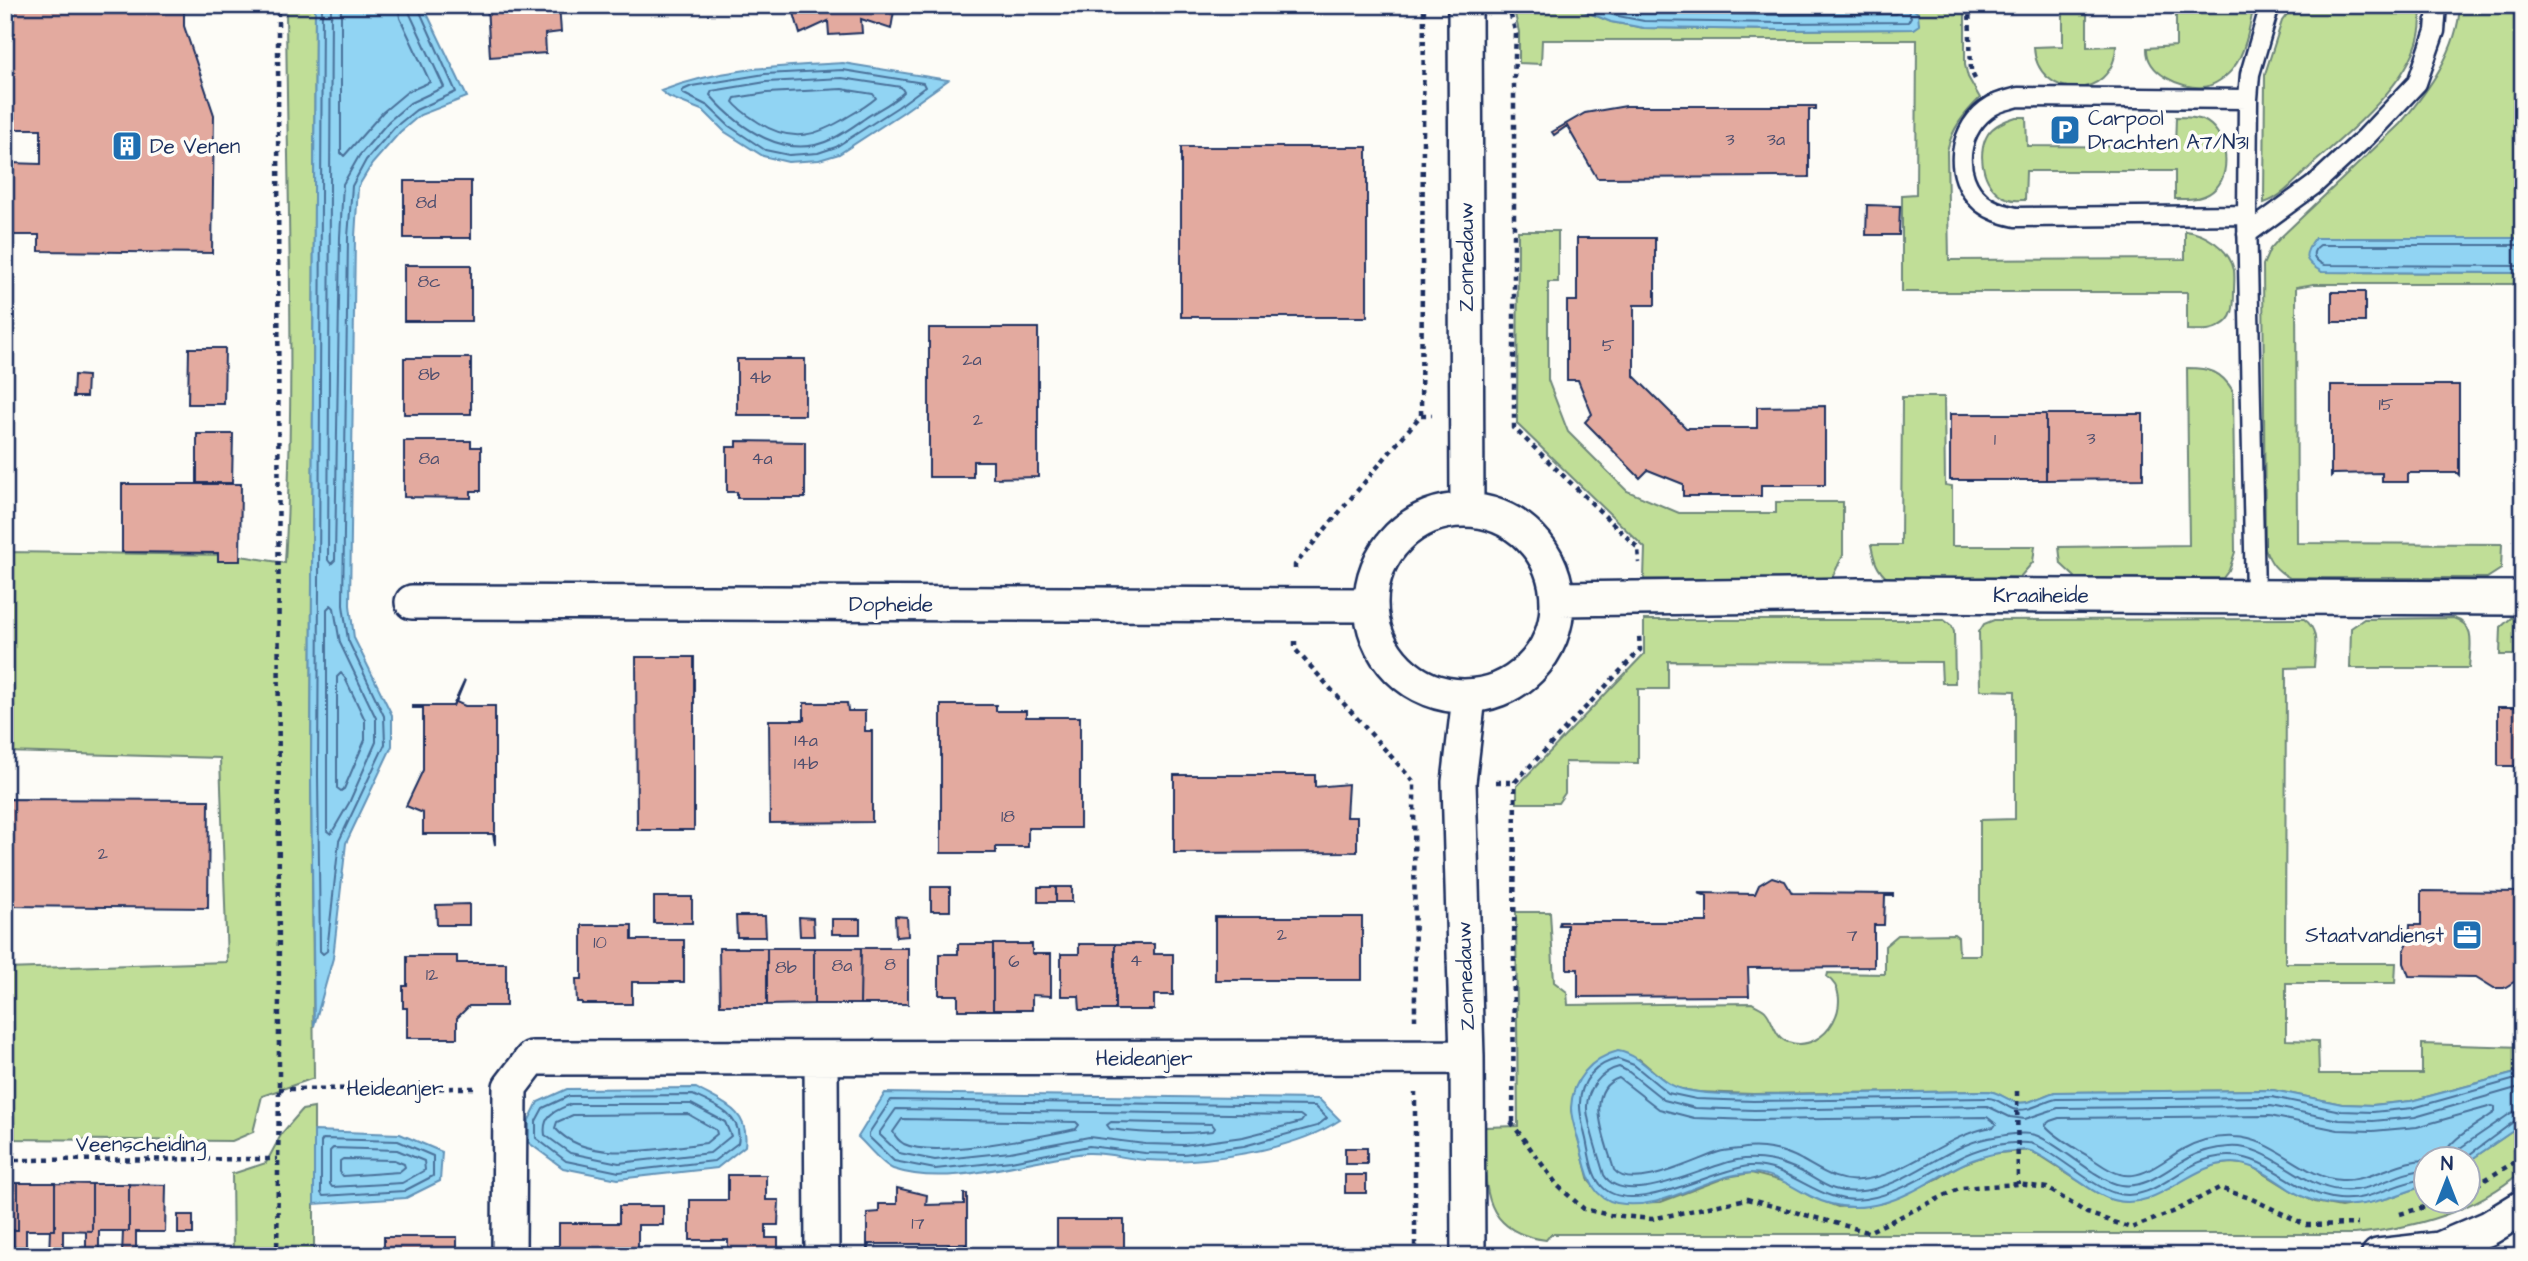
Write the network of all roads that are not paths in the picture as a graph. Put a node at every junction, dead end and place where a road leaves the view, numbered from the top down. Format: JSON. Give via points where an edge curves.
{"nodes":[{"id":1,"x":1465,"y":5,"type":"edge"},
{"id":2,"x":2270,"y":5,"type":"edge"},
{"id":3,"x":2437,"y":5,"type":"edge"},
{"id":4,"x":2248,"y":99,"type":"junction"},
{"id":5,"x":2246,"y":215,"type":"junction"},
{"id":6,"x":2247,"y":234,"type":"junction"},
{"id":7,"x":1467,"y":508,"type":"junction"},
{"id":8,"x":2255,"y":595,"type":"junction"},
{"id":9,"x":2523,"y":598,"type":"edge"},
{"id":10,"x":1559,"y":599,"type":"junction"},
{"id":11,"x":412,"y":602,"type":"dead end"},
{"id":12,"x":1369,"y":605,"type":"junction"},
{"id":13,"x":1469,"y":697,"type":"junction"},
{"id":14,"x":1467,"y":1057,"type":"junction"},
{"id":15,"x":821,"y":1058,"type":"junction"},
{"id":16,"x":2523,"y":1208,"type":"edge"},
{"id":17,"x":509,"y":1256,"type":"edge"},
{"id":18,"x":822,"y":1256,"type":"edge"},
{"id":19,"x":1468,"y":1256,"type":"edge"},
{"id":20,"x":2378,"y":1256,"type":"edge"}],
"edges":[{"from":1,"to":7,"type":"street","name":"Zonnedauw"},
{"from":2,"to":4,"type":"lane","via":[[2250,74]]},
{"from":3,"to":6,"type":"lane","via":[[2435,31],[2417,83],[2314,185]]},
{"from":4,"to":5,"type":"lane"},
{"from":4,"to":5,"type":"lane","via":[[2018,97],[1981,114],[1962,148],[1968,187],[1997,213],[2016,218]]},
{"from":5,"to":6,"type":"lane"},
{"from":6,"to":8,"type":"lane"},
{"from":7,"to":10,"type":"street","via":[[1516,524],[1545,555]]},
{"from":7,"to":12,"type":"street","via":[[1434,513],[1413,523],[1383,553]]},
{"from":8,"to":9,"type":"street","name":"Kraaiheide"},
{"from":8,"to":10,"type":"street","name":"Kraaiheide"},
{"from":10,"to":13,"type":"street","via":[[1547,649],[1515,683]]},
{"from":11,"to":12,"type":"street","name":"Dopheide"},
{"from":12,"to":13,"type":"street","via":[[1383,653],[1409,680],[1439,694]]},
{"from":13,"to":14,"type":"street","name":"Zonnedauw","via":[[1459,782]]},
{"from":14,"to":15,"type":"street","name":"Heideanjer"},
{"from":14,"to":19,"type":"street","name":"Zonnedauw"},
{"from":15,"to":17,"type":"street","name":"Heideanjer","via":[[532,1058],[510,1087]]},
{"from":15,"to":18,"type":"street"},
{"from":16,"to":20,"type":"street","via":[[2440,1249]]}]}
